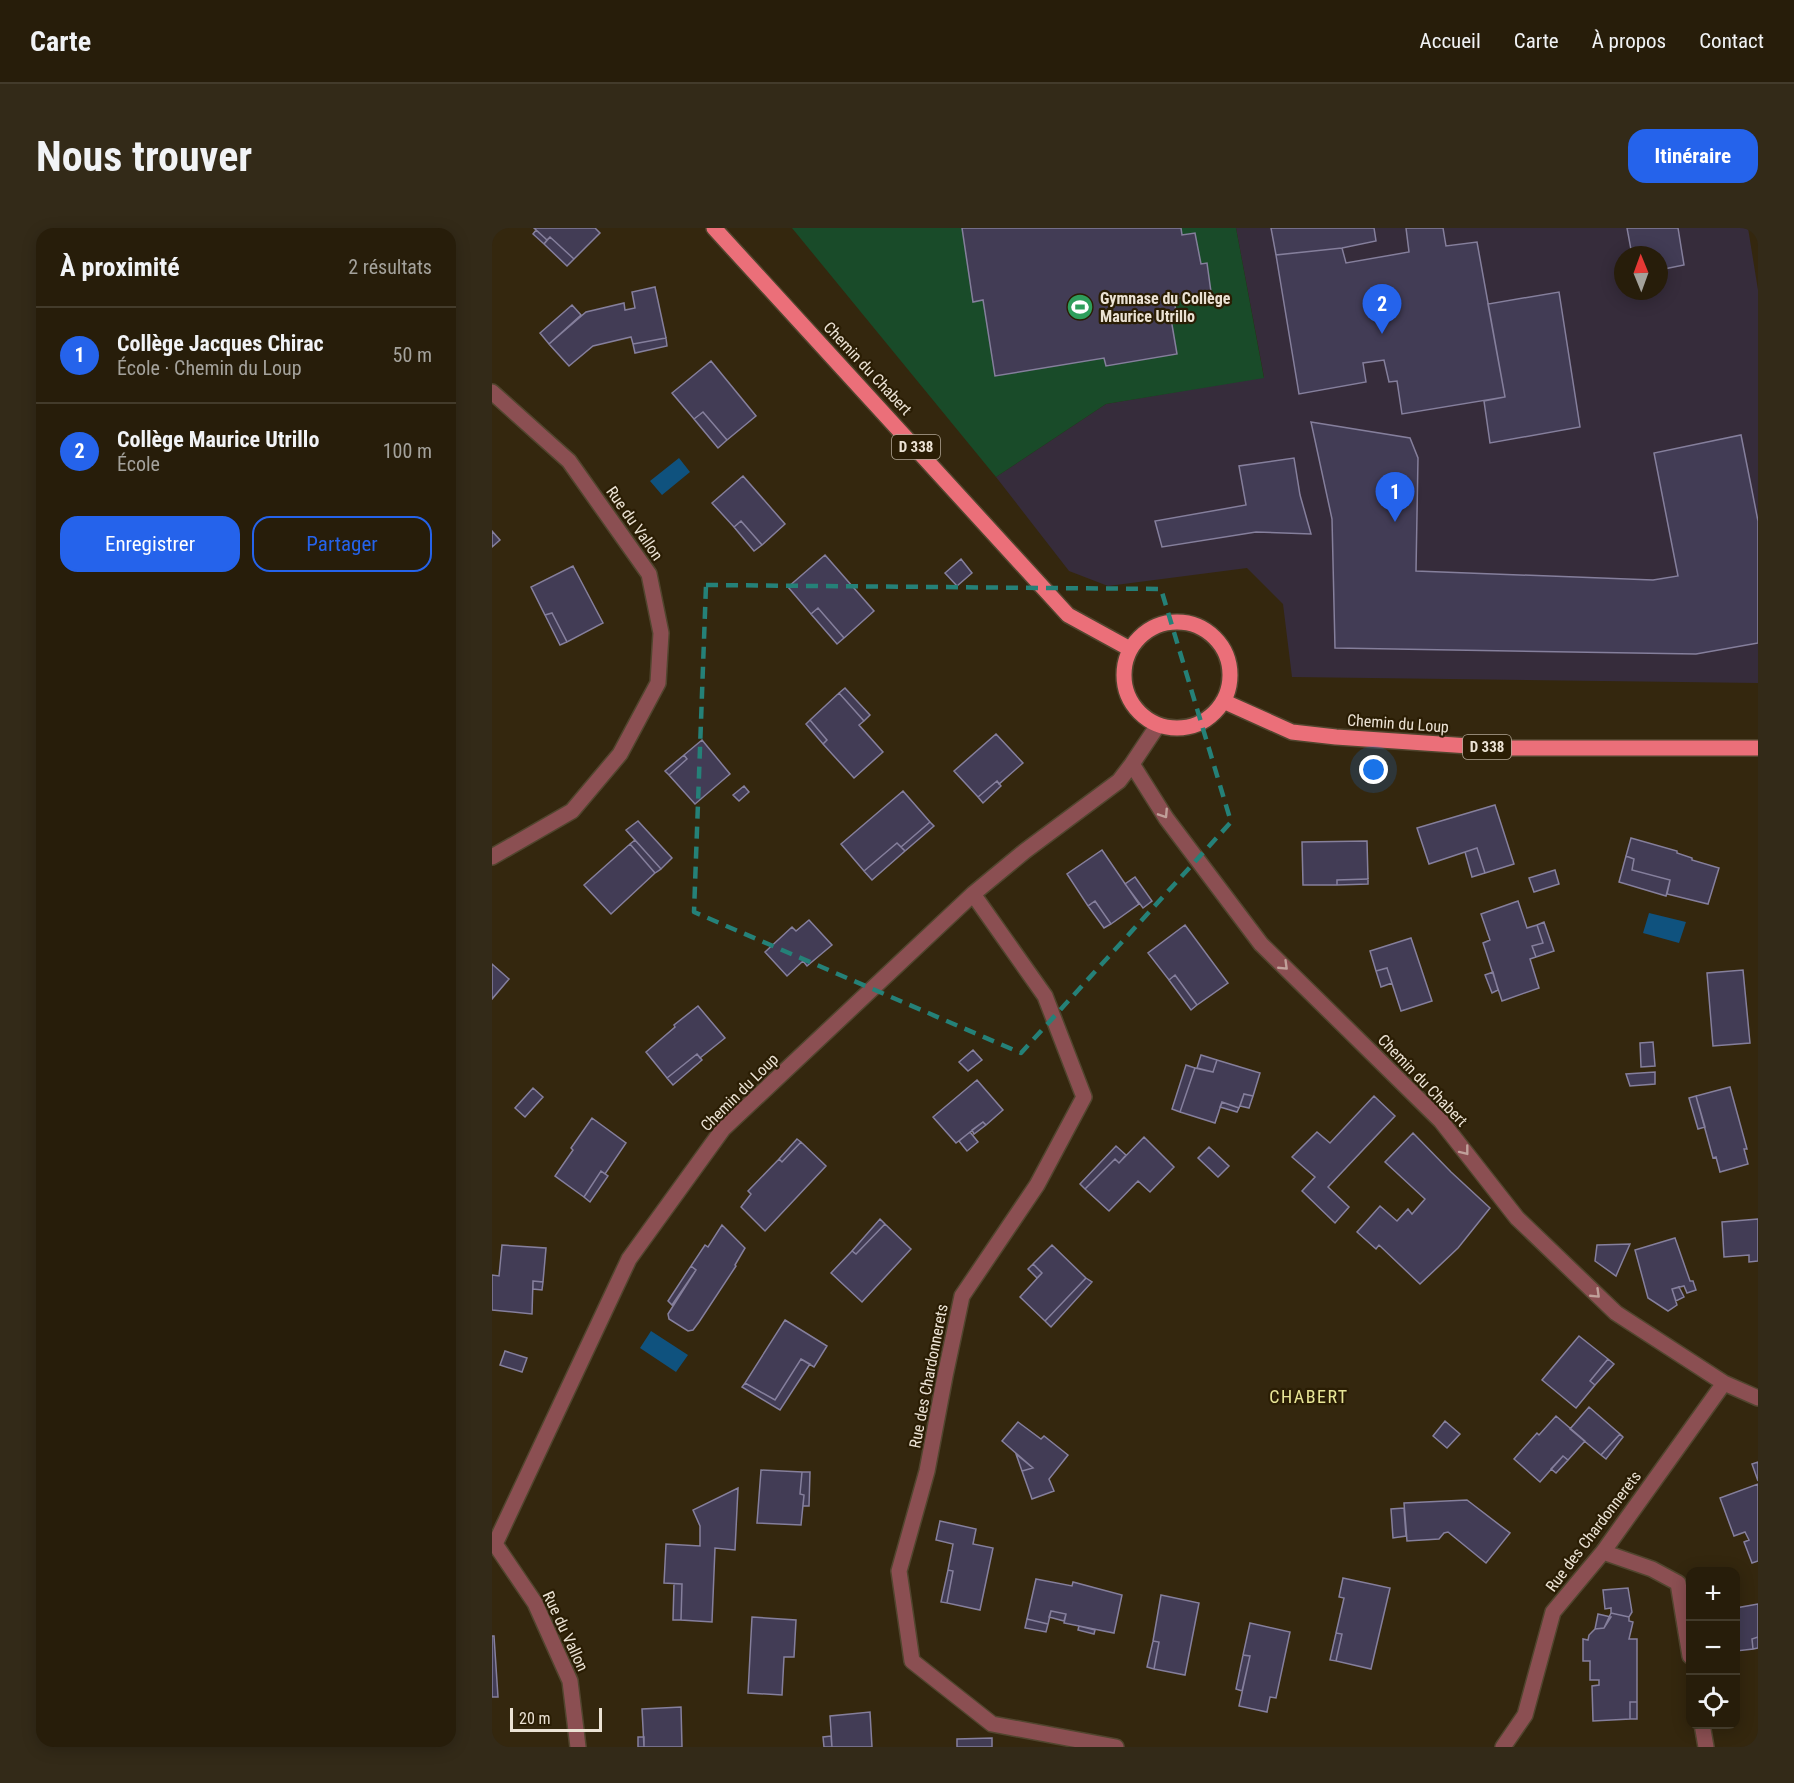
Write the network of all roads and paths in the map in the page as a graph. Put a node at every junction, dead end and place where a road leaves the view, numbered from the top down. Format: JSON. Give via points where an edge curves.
{"nodes":[{"id":1,"x":714,"y":228,"type":"edge"},
{"id":2,"x":492,"y":392,"type":"edge"},
{"id":3,"x":1130,"y":649,"type":"junction"},
{"id":4,"x":1223,"y":701,"type":"junction"},
{"id":5,"x":1158,"y":725,"type":"junction"},
{"id":6,"x":1758,"y":748,"type":"edge"},
{"id":7,"x":1132,"y":764,"type":"junction"},
{"id":8,"x":492,"y":857,"type":"edge"},
{"id":9,"x":973,"y":894,"type":"junction"},
{"id":10,"x":1724,"y":1383,"type":"junction"},
{"id":11,"x":1758,"y":1398,"type":"edge"},
{"id":12,"x":494,"y":1543,"type":"edge"},
{"id":13,"x":1603,"y":1552,"type":"junction"},
{"id":14,"x":1686,"y":1632,"type":"edge"},
{"id":15,"x":1703,"y":1729,"type":"edge"},
{"id":16,"x":1100,"y":1746,"type":"edge"},
{"id":17,"x":578,"y":1747,"type":"edge"},
{"id":18,"x":1116,"y":1747,"type":"edge"},
{"id":19,"x":1503,"y":1747,"type":"edge"},
{"id":20,"x":1706,"y":1747,"type":"edge"}],
"edges":[{"from":1,"to":3,"type":"main road","name":"Chemin du Chabert","number":"D 338","via":[[1068,615]]},
{"from":2,"to":8,"type":"street","name":"Rue du Vallon","via":[[569,461],[642,564],[649,574],[662,633],[658,683],[620,754],[572,811]]},
{"from":3,"to":4,"type":"main road","via":[[1139,637],[1163,623],[1196,625],[1212,635],[1225,652],[1230,670]]},
{"from":3,"to":5,"type":"main road","via":[[1123,672],[1128,697],[1138,712]]},
{"from":4,"to":5,"type":"main road","via":[[1208,718],[1192,726]]},
{"from":4,"to":6,"type":"main road","name":"Chemin du Loup","number":"D 338","via":[[1292,732],[1336,737],[1499,748]]},
{"from":5,"to":7,"type":"street","name":"Chemin du Loup"},
{"from":7,"to":9,"type":"street","name":"Chemin du Loup","via":[[1119,781]]},
{"from":7,"to":10,"type":"street","name":"Chemin du Chabert","one_way":true,"via":[[1166,818],[1261,944],[1441,1121],[1517,1218],[1616,1313]]},
{"from":9,"to":12,"type":"street","name":"Chemin du Loup","via":[[723,1129],[629,1258]]},
{"from":9,"to":16,"type":"street","name":"Rue des Chardonnerets","via":[[1045,996],[1084,1097],[1036,1185],[962,1296],[927,1472],[899,1570],[912,1661],[992,1724]]},
{"from":10,"to":11,"type":"street","name":"Chemin du Chabert"},
{"from":10,"to":13,"type":"street","name":"Rue des Chardonnerets"},
{"from":12,"to":17,"type":"street","name":"Rue du Vallon","via":[[535,1603],[570,1681]]},
{"from":13,"to":14,"type":"street","via":[[1652,1569],[1678,1583]]},
{"from":13,"to":19,"type":"street","name":"Rue des Chardonnerets","via":[[1553,1612],[1525,1715]]},
{"from":15,"to":20,"type":"street"},
{"from":16,"to":18,"type":"street","name":"Rue des Chardonnerets"}]}
